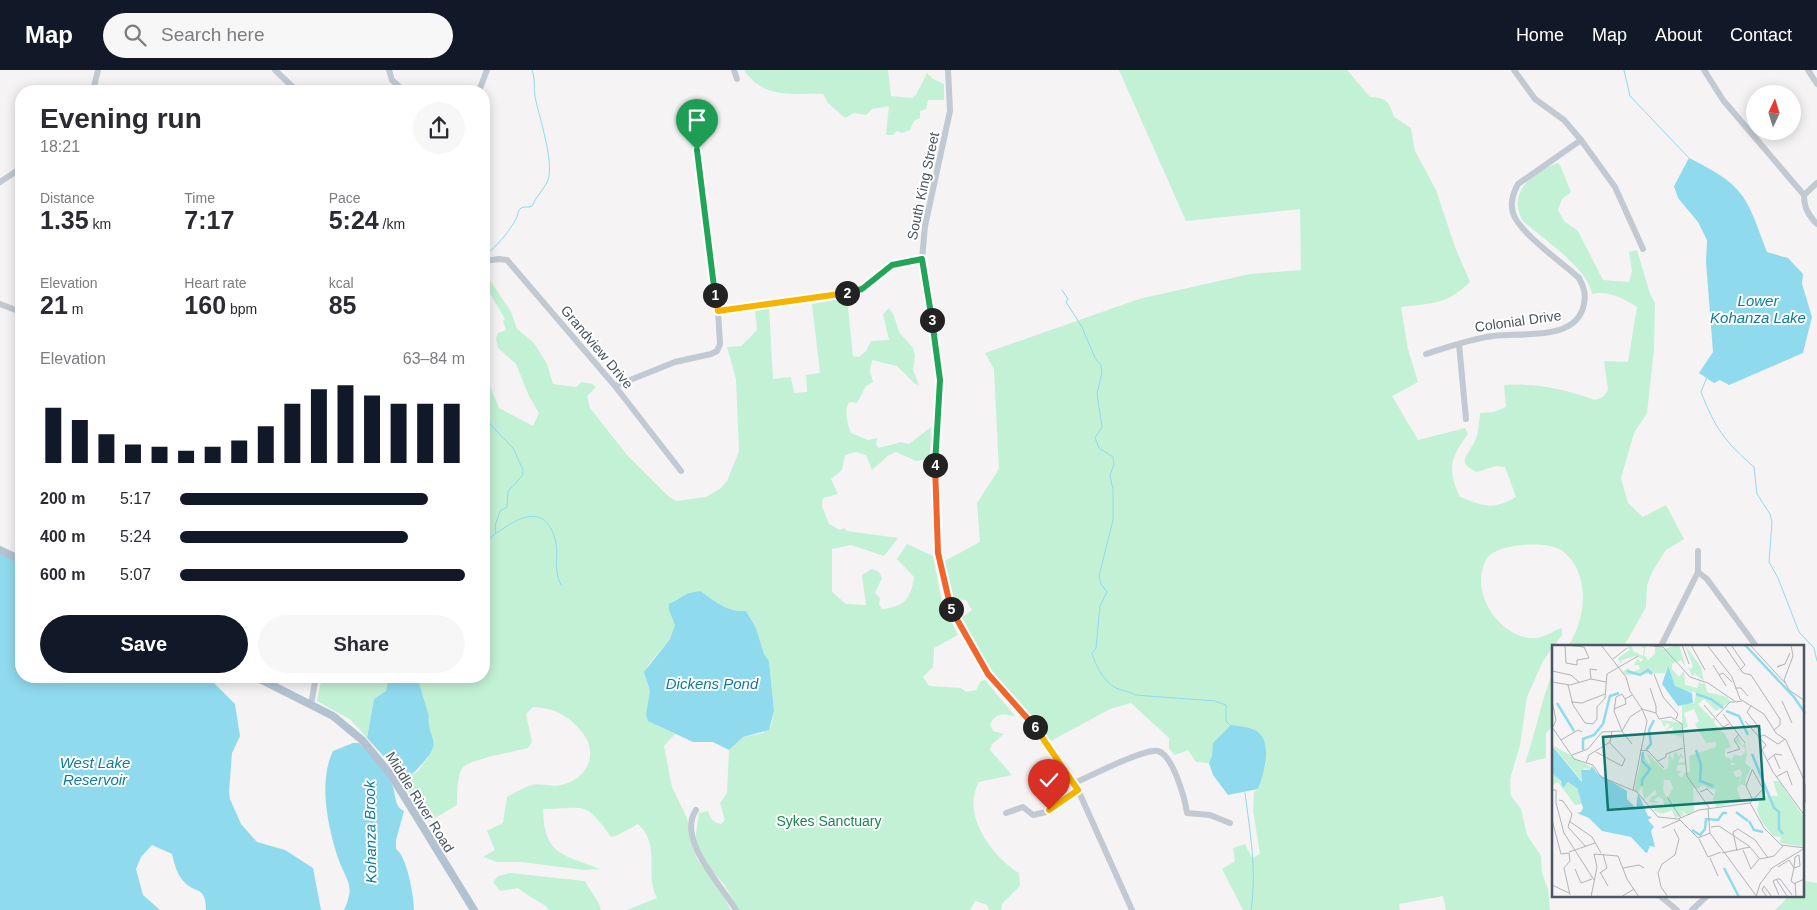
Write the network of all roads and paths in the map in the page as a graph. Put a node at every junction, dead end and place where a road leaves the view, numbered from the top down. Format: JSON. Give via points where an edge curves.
{"nodes":[{"id":1,"x":98,"y":70,"type":"edge"},
{"id":2,"x":275,"y":70,"type":"edge"},
{"id":3,"x":389,"y":70,"type":"edge"},
{"id":4,"x":486,"y":70,"type":"edge"},
{"id":5,"x":734,"y":70,"type":"edge"},
{"id":6,"x":948,"y":70,"type":"edge"},
{"id":7,"x":1514,"y":70,"type":"edge"},
{"id":8,"x":1704,"y":70,"type":"edge"},
{"id":9,"x":1808,"y":70,"type":"edge"},
{"id":10,"x":737,"y":79,"type":"dead end"},
{"id":11,"x":1817,"y":84,"type":"edge"},
{"id":12,"x":94,"y":85,"type":"edge"},
{"id":13,"x":291,"y":85,"type":"edge"},
{"id":14,"x":397,"y":85,"type":"edge"},
{"id":15,"x":481,"y":85,"type":"edge"},
{"id":16,"x":1581,"y":140,"type":"junction"},
{"id":17,"x":697,"y":150,"type":"dead end"},
{"id":18,"x":15,"y":172,"type":"edge"},
{"id":19,"x":0,"y":182,"type":"edge"},
{"id":20,"x":1817,"y":183,"type":"edge"},
{"id":21,"x":1804,"y":195,"type":"junction"},
{"id":22,"x":1817,"y":224,"type":"edge"},
{"id":23,"x":1643,"y":249,"type":"dead end"},
{"id":24,"x":922,"y":259,"type":"junction"},
{"id":25,"x":490,"y":260,"type":"edge"},
{"id":26,"x":0,"y":304,"type":"edge"},
{"id":27,"x":15,"y":310,"type":"edge"},
{"id":28,"x":718,"y":311,"type":"junction"},
{"id":29,"x":1459,"y":344,"type":"junction"},
{"id":30,"x":1426,"y":354,"type":"dead end"},
{"id":31,"x":614,"y":386,"type":"junction"},
{"id":32,"x":1466,"y":419,"type":"dead end"},
{"id":33,"x":681,"y":471,"type":"dead end"},
{"id":34,"x":0,"y":550,"type":"edge"},
{"id":35,"x":1698,"y":551,"type":"dead end"},
{"id":36,"x":15,"y":557,"type":"edge"},
{"id":37,"x":1698,"y":572,"type":"junction"},
{"id":38,"x":1662,"y":645,"type":"edge"},
{"id":39,"x":1755,"y":645,"type":"edge"},
{"id":40,"x":268,"y":683,"type":"edge"},
{"id":41,"x":315,"y":683,"type":"edge"},
{"id":42,"x":311,"y":705,"type":"junction"},
{"id":43,"x":1075,"y":783,"type":"junction"},
{"id":44,"x":1078,"y":790,"type":"junction"},
{"id":45,"x":696,"y":810,"type":"dead end"},
{"id":46,"x":1006,"y":814,"type":"dead end"},
{"id":47,"x":1230,"y":824,"type":"dead end"},
{"id":48,"x":1662,"y":898,"type":"edge"},
{"id":49,"x":1705,"y":898,"type":"edge"},
{"id":50,"x":474,"y":910,"type":"edge"},
{"id":51,"x":736,"y":910,"type":"edge"},
{"id":52,"x":1132,"y":910,"type":"edge"},
{"id":53,"x":1677,"y":910,"type":"edge"},
{"id":54,"x":1692,"y":910,"type":"edge"}],
"edges":[{"from":1,"to":12,"type":"street"},
{"from":2,"to":13,"type":"street"},
{"from":3,"to":14,"type":"street"},
{"from":4,"to":15,"type":"street"},
{"from":5,"to":10,"type":"street"},
{"from":6,"to":24,"type":"street","name":"South King Street","via":[[950,110]]},
{"from":7,"to":16,"type":"street","via":[[1535,100],[1564,120]]},
{"from":8,"to":21,"type":"street","via":[[1723,100]]},
{"from":9,"to":11,"type":"street"},
{"from":16,"to":23,"type":"street","via":[[1615,187]]},
{"from":16,"to":29,"type":"street","name":"Colonial Drive","via":[[1518,184],[1512,204],[1513,215],[1525,232],[1579,278],[1585,298],[1579,318],[1562,330],[1494,336]]},
{"from":17,"to":28,"type":"street"},
{"from":18,"to":19,"type":"street"},
{"from":20,"to":21,"type":"street"},
{"from":21,"to":22,"type":"street","via":[[1809,216]]},
{"from":24,"to":28,"type":"street","via":[[892,265],[856,292]]},
{"from":24,"to":43,"type":"street","name":"South King Street","via":[[940,380],[934,445],[936,535],[939,566],[950,608],[988,674],[1043,736]]},
{"from":25,"to":31,"type":"street","name":"Grandview Drive","via":[[507,260]]},
{"from":26,"to":27,"type":"street"},
{"from":28,"to":31,"type":"street","via":[[720,344],[717,351],[675,362]]},
{"from":29,"to":30,"type":"street","name":"Colonial Drive"},
{"from":29,"to":32,"type":"street"},
{"from":31,"to":33,"type":"street","name":"Grandview Drive"},
{"from":34,"to":36,"type":"main road"},
{"from":35,"to":37,"type":"street"},
{"from":37,"to":38,"type":"street"},
{"from":37,"to":39,"type":"street","via":[[1707,579]]},
{"from":40,"to":42,"type":"main road","name":"Middle River Road"},
{"from":41,"to":42,"type":"street"},
{"from":42,"to":50,"type":"main road","name":"Middle River Road","via":[[349,727],[380,760]]},
{"from":43,"to":44,"type":"street","name":"South King Street"},
{"from":43,"to":47,"type":"street","via":[[1131,758],[1158,751],[1170,761],[1187,813],[1210,815]]},
{"from":44,"to":46,"type":"street","via":[[1041,814],[1033,815],[1023,807]]},
{"from":44,"to":52,"type":"street","name":"South King Street"},
{"from":45,"to":51,"type":"street","via":[[692,820],[693,840],[700,859]]},
{"from":48,"to":53,"type":"street"},
{"from":49,"to":54,"type":"street"}]}
